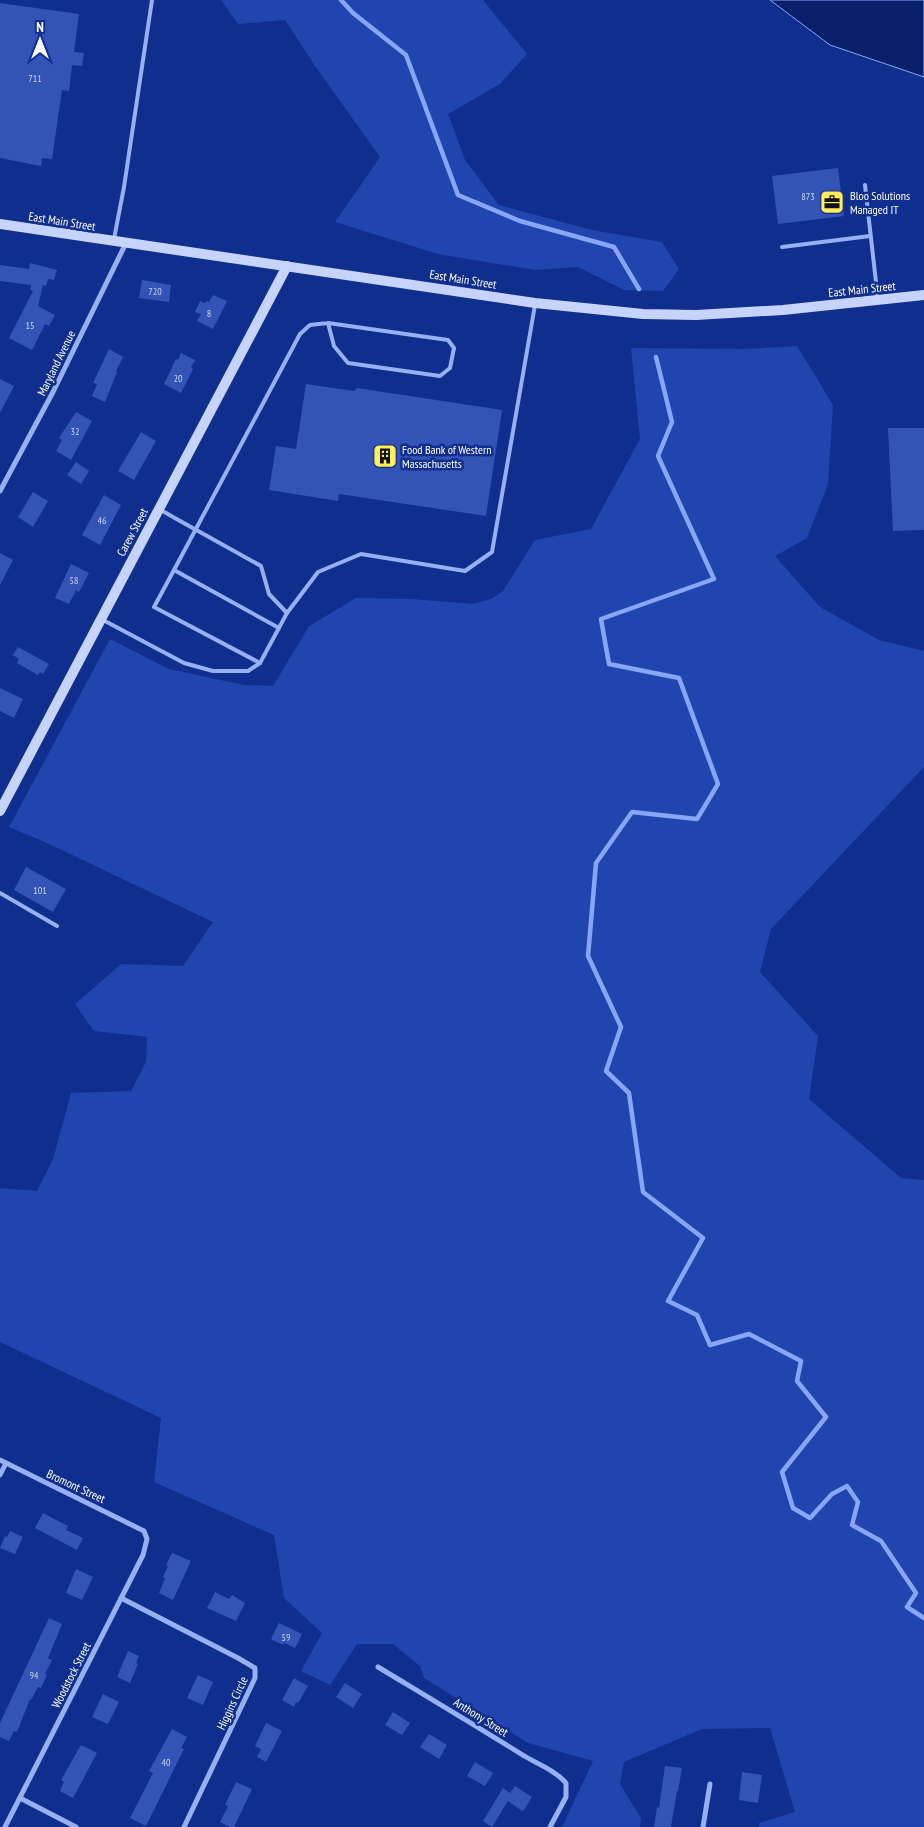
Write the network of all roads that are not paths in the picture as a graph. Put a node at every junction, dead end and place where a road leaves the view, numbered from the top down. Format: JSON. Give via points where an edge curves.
{"nodes":[{"id":1,"x":152,"y":0,"type":"edge"},
{"id":2,"x":865,"y":185,"type":"dead end"},
{"id":3,"x":0,"y":224,"type":"edge"},
{"id":4,"x":870,"y":236,"type":"junction"},
{"id":5,"x":114,"y":241,"type":"junction"},
{"id":6,"x":126,"y":243,"type":"junction"},
{"id":7,"x":782,"y":247,"type":"dead end"},
{"id":8,"x":287,"y":266,"type":"junction"},
{"id":9,"x":924,"y":295,"type":"edge"},
{"id":10,"x":878,"y":300,"type":"junction"},
{"id":11,"x":535,"y":303,"type":"junction"},
{"id":12,"x":328,"y":323,"type":"junction"},
{"id":13,"x":0,"y":491,"type":"edge"},
{"id":14,"x":159,"y":509,"type":"junction"},
{"id":15,"x":174,"y":570,"type":"junction"},
{"id":16,"x":288,"y":613,"type":"junction"},
{"id":17,"x":101,"y":618,"type":"junction"},
{"id":18,"x":279,"y":628,"type":"junction"},
{"id":19,"x":260,"y":663,"type":"junction"},
{"id":20,"x":0,"y":811,"type":"edge"},
{"id":21,"x":0,"y":893,"type":"edge"},
{"id":22,"x":57,"y":926,"type":"dead end"},
{"id":23,"x":3,"y":1462,"type":"edge"},
{"id":24,"x":0,"y":1475,"type":"edge"},
{"id":25,"x":144,"y":1530,"type":"joint"},
{"id":26,"x":121,"y":1598,"type":"junction"},
{"id":27,"x":378,"y":1667,"type":"dead end"},
{"id":28,"x":710,"y":1784,"type":"dead end"},
{"id":29,"x":20,"y":1798,"type":"junction"},
{"id":30,"x":5,"y":1827,"type":"edge"},
{"id":31,"x":76,"y":1827,"type":"edge"},
{"id":32,"x":184,"y":1827,"type":"edge"},
{"id":33,"x":550,"y":1827,"type":"edge"},
{"id":34,"x":703,"y":1827,"type":"edge"}],
"edges":[{"from":1,"to":5,"type":"lane"},
{"from":2,"to":4,"type":"lane"},
{"from":3,"to":5,"type":"main road","name":"East Main Street"},
{"from":4,"to":7,"type":"lane"},
{"from":4,"to":10,"type":"lane"},
{"from":5,"to":6,"type":"main road","name":"East Main Street"},
{"from":6,"to":8,"type":"main road","name":"East Main Street"},
{"from":6,"to":13,"type":"street","name":"Maryland Avenue"},
{"from":8,"to":11,"type":"main road","name":"East Main Street"},
{"from":8,"to":14,"type":"main road","name":"Carew Street"},
{"from":9,"to":10,"type":"main road","name":"East Main Street"},
{"from":10,"to":11,"type":"main road","name":"East Main Street","via":[[696,316]]},
{"from":11,"to":16,"type":"lane","via":[[492,552],[465,571],[361,554],[318,572]]},
{"from":12,"to":12,"type":"lane","via":[[448,340],[454,348],[450,368],[440,376],[348,363],[334,346]]},
{"from":12,"to":15,"type":"lane","via":[[310,325],[300,334]]},
{"from":14,"to":16,"type":"lane","via":[[261,566],[268,594]]},
{"from":14,"to":17,"type":"main road","name":"Carew Street"},
{"from":15,"to":18,"type":"lane"},
{"from":15,"to":19,"type":"lane","via":[[154,607]]},
{"from":16,"to":18,"type":"lane"},
{"from":17,"to":19,"type":"lane","via":[[184,663],[213,670],[248,671]]},
{"from":17,"to":20,"type":"main road","name":"Carew Street"},
{"from":18,"to":19,"type":"lane"},
{"from":21,"to":22,"type":"lane"},
{"from":23,"to":24,"type":"street"},
{"from":23,"to":25,"type":"street","name":"Bromont Street"},
{"from":25,"to":26,"type":"street","name":"Woodstock Street","via":[[147,1539],[143,1555]]},
{"from":26,"to":29,"type":"street","name":"Woodstock Street"},
{"from":26,"to":32,"type":"street","name":"Higgins Circle","via":[[254,1668],[255,1678]]},
{"from":27,"to":33,"type":"street","name":"Anthony Street","via":[[560,1776],[566,1783],[566,1797]]},
{"from":28,"to":34,"type":"street"},
{"from":29,"to":30,"type":"street","name":"Woodstock Street"},
{"from":29,"to":31,"type":"street"}]}
